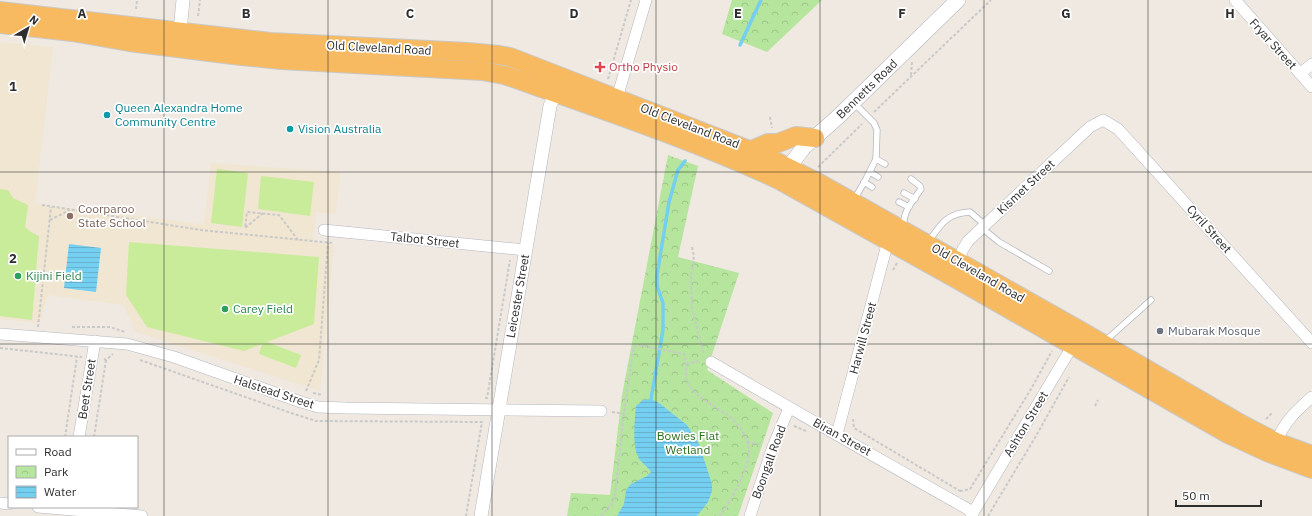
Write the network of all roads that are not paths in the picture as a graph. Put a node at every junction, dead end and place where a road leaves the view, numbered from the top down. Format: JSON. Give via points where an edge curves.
{"nodes":[{"id":1,"x":183,"y":0,"type":"edge"},
{"id":2,"x":646,"y":0,"type":"edge"},
{"id":3,"x":958,"y":0,"type":"edge"},
{"id":4,"x":1235,"y":0,"type":"edge"},
{"id":5,"x":0,"y":11,"type":"edge"},
{"id":6,"x":0,"y":24,"type":"edge"},
{"id":7,"x":179,"y":40,"type":"junction"},
{"id":8,"x":1312,"y":64,"type":"edge"},
{"id":9,"x":1300,"y":74,"type":"junction"},
{"id":10,"x":558,"y":85,"type":"junction"},
{"id":11,"x":1312,"y":87,"type":"edge"},
{"id":12,"x":618,"y":98,"type":"junction"},
{"id":13,"x":853,"y":102,"type":"junction"},
{"id":14,"x":1103,"y":120,"type":"joint"},
{"id":15,"x":815,"y":138,"type":"junction"},
{"id":16,"x":752,"y":150,"type":"junction"},
{"id":17,"x":876,"y":159,"type":"junction"},
{"id":18,"x":885,"y":164,"type":"dead end"},
{"id":19,"x":870,"y":172,"type":"junction"},
{"id":20,"x":784,"y":174,"type":"junction"},
{"id":21,"x":878,"y":177,"type":"dead end"},
{"id":22,"x":911,"y":180,"type":"dead end"},
{"id":23,"x":864,"y":182,"type":"junction"},
{"id":24,"x":872,"y":187,"type":"dead end"},
{"id":25,"x":904,"y":192,"type":"dead end"},
{"id":26,"x":915,"y":199,"type":"junction"},
{"id":27,"x":853,"y":202,"type":"junction"},
{"id":28,"x":899,"y":202,"type":"dead end"},
{"id":29,"x":909,"y":207,"type":"junction"},
{"id":30,"x":983,"y":227,"type":"junction"},
{"id":31,"x":324,"y":230,"type":"dead end"},
{"id":32,"x":904,"y":231,"type":"junction"},
{"id":33,"x":888,"y":241,"type":"junction"},
{"id":34,"x":927,"y":244,"type":"junction"},
{"id":35,"x":526,"y":250,"type":"junction"},
{"id":36,"x":958,"y":262,"type":"junction"},
{"id":37,"x":1049,"y":271,"type":"dead end"},
{"id":38,"x":1151,"y":300,"type":"dead end"},
{"id":39,"x":0,"y":334,"type":"edge"},
{"id":40,"x":1077,"y":338,"type":"junction"},
{"id":41,"x":94,"y":341,"type":"junction"},
{"id":42,"x":1312,"y":343,"type":"edge"},
{"id":43,"x":1102,"y":344,"type":"junction"},
{"id":44,"x":708,"y":361,"type":"road end"},
{"id":45,"x":1312,"y":397,"type":"edge"},
{"id":46,"x":789,"y":408,"type":"junction"},
{"id":47,"x":499,"y":409,"type":"junction"},
{"id":48,"x":602,"y":411,"type":"dead end"},
{"id":49,"x":837,"y":434,"type":"junction"},
{"id":50,"x":79,"y":436,"type":"edge"},
{"id":51,"x":1276,"y":442,"type":"junction"},
{"id":52,"x":1312,"y":455,"type":"edge"},
{"id":53,"x":1312,"y":469,"type":"edge"},
{"id":54,"x":45,"y":508,"type":"edge"},
{"id":55,"x":67,"y":511,"type":"edge"},
{"id":56,"x":972,"y":514,"type":"edge"},
{"id":57,"x":142,"y":516,"type":"edge"},
{"id":58,"x":481,"y":516,"type":"edge"},
{"id":59,"x":750,"y":516,"type":"edge"}],
"edges":[{"from":1,"to":7,"type":"street"},
{"from":2,"to":12,"type":"street"},
{"from":3,"to":13,"type":"main road","name":"Bennetts Road"},
{"from":4,"to":9,"type":"street","name":"Fryar Street"},
{"from":5,"to":7,"type":"highway","name":"Old Cleveland Road"},
{"from":6,"to":7,"type":"highway","name":"Old Cleveland Road"},
{"from":7,"to":10,"type":"highway","name":"Old Cleveland Road","via":[[271,42],[499,54],[515,59]]},
{"from":8,"to":9,"type":"street"},
{"from":9,"to":11,"type":"street","name":"Fryar Street"},
{"from":10,"to":12,"type":"highway","name":"Old Cleveland Road"},
{"from":10,"to":20,"type":"highway","name":"Old Cleveland Road","via":[[690,142]]},
{"from":10,"to":35,"type":"street","name":"Leicester Street","via":[[550,106]]},
{"from":12,"to":16,"type":"highway","name":"Old Cleveland Road"},
{"from":13,"to":15,"type":"main road","name":"Bennetts Road"},
{"from":13,"to":17,"type":"lane","via":[[876,127]]},
{"from":14,"to":30,"type":"street","name":"Kismet Street","via":[[1090,127]]},
{"from":14,"to":42,"type":"street","name":"Cyril Street","via":[[1118,129]]},
{"from":15,"to":16,"type":"highway","via":[[796,136]]},
{"from":15,"to":20,"type":"main road","name":"Bennetts Road","via":[[804,147]]},
{"from":16,"to":20,"type":"highway","name":"Old Cleveland Road"},
{"from":17,"to":18,"type":"lane"},
{"from":17,"to":19,"type":"lane"},
{"from":19,"to":21,"type":"lane"},
{"from":19,"to":23,"type":"lane"},
{"from":20,"to":27,"type":"highway","name":"Old Cleveland Road"},
{"from":20,"to":33,"type":"highway","name":"Old Cleveland Road"},
{"from":22,"to":26,"type":"lane","via":[[921,189]]},
{"from":23,"to":24,"type":"lane"},
{"from":23,"to":27,"type":"lane"},
{"from":25,"to":26,"type":"lane"},
{"from":26,"to":29,"type":"lane"},
{"from":27,"to":32,"type":"highway","name":"Old Cleveland Road"},
{"from":28,"to":29,"type":"lane"},
{"from":29,"to":32,"type":"lane","via":[[904,219]]},
{"from":30,"to":34,"type":"lane","via":[[970,212],[949,217]]},
{"from":30,"to":36,"type":"street","name":"Kismet Street","via":[[965,244]]},
{"from":30,"to":37,"type":"lane","via":[[999,242]]},
{"from":31,"to":35,"type":"street","name":"Talbot Street"},
{"from":32,"to":34,"type":"highway","name":"Old Cleveland Road"},
{"from":33,"to":40,"type":"highway","name":"Old Cleveland Road"},
{"from":33,"to":49,"type":"street","name":"Harwill Street"},
{"from":34,"to":36,"type":"highway","name":"Old Cleveland Road"},
{"from":35,"to":47,"type":"street","name":"Leicester Street"},
{"from":36,"to":40,"type":"highway","name":"Old Cleveland Road"},
{"from":38,"to":43,"type":"lane"},
{"from":39,"to":41,"type":"street","name":"Halstead Street"},
{"from":40,"to":43,"type":"highway","name":"Old Cleveland Road"},
{"from":40,"to":53,"type":"highway","name":"Old Cleveland Road","via":[[1228,434]]},
{"from":40,"to":56,"type":"street","name":"Ashton Street"},
{"from":41,"to":47,"type":"street","name":"Halstead Street","via":[[127,344],[174,357],[318,407]]},
{"from":41,"to":50,"type":"street","name":"Beet Street"},
{"from":43,"to":51,"type":"highway","name":"Old Cleveland Road"},
{"from":44,"to":46,"type":"street","name":"Biran Street"},
{"from":45,"to":51,"type":"street","via":[[1292,415]]},
{"from":46,"to":49,"type":"street","name":"Biran Street"},
{"from":46,"to":59,"type":"street","name":"Boongall Road","via":[[772,449]]},
{"from":47,"to":48,"type":"street","name":"Halstead Street"},
{"from":47,"to":58,"type":"street","name":"Leicester Street"},
{"from":49,"to":56,"type":"street","name":"Biran Street"},
{"from":51,"to":52,"type":"highway","name":"Old Cleveland Road"},
{"from":54,"to":55,"type":"street"},
{"from":55,"to":57,"type":"street"}]}
